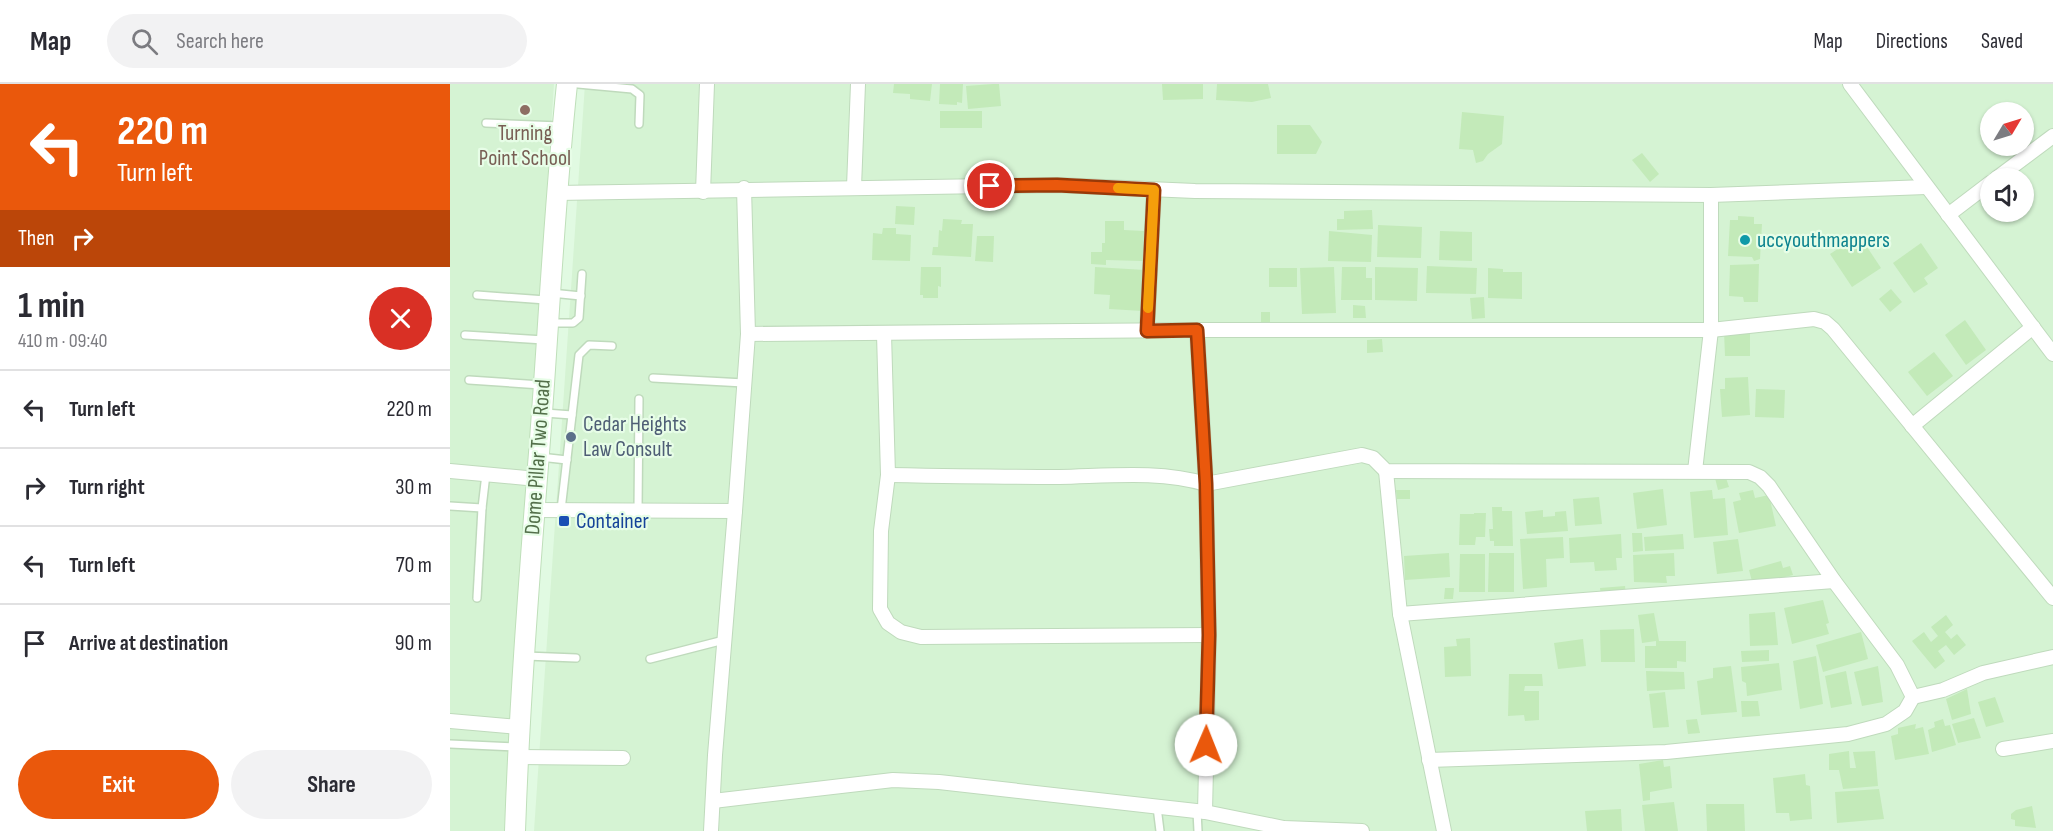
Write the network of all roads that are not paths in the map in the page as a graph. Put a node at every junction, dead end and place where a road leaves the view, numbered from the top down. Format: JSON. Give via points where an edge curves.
{"nodes":[{"id":1,"x":567,"y":84,"type":"edge"},
{"id":2,"x":578,"y":84,"type":"edge"},
{"id":3,"x":707,"y":84,"type":"edge"},
{"id":4,"x":858,"y":84,"type":"edge"},
{"id":5,"x":1850,"y":84,"type":"edge"},
{"id":6,"x":486,"y":123,"type":"dead end"},
{"id":7,"x":639,"y":124,"type":"dead end"},
{"id":8,"x":562,"y":126,"type":"junction"},
{"id":9,"x":2053,"y":136,"type":"edge"},
{"id":10,"x":2010,"y":168,"type":"edge"},
{"id":11,"x":854,"y":187,"type":"junction"},
{"id":12,"x":1926,"y":187,"type":"junction"},
{"id":13,"x":744,"y":188,"type":"junction"},
{"id":14,"x":1154,"y":190,"type":"junction"},
{"id":15,"x":1980,"y":191,"type":"edge"},
{"id":16,"x":703,"y":192,"type":"junction"},
{"id":17,"x":556,"y":193,"type":"junction"},
{"id":18,"x":1711,"y":195,"type":"junction"},
{"id":19,"x":1948,"y":215,"type":"junction"},
{"id":20,"x":582,"y":274,"type":"dead end"},
{"id":21,"x":477,"y":295,"type":"dead end"},
{"id":22,"x":581,"y":296,"type":"junction"},
{"id":23,"x":549,"y":297,"type":"junction"},
{"id":24,"x":2033,"y":327,"type":"junction"},
{"id":25,"x":1197,"y":330,"type":"junction"},
{"id":26,"x":1711,"y":330,"type":"junction"},
{"id":27,"x":1147,"y":331,"type":"junction"},
{"id":28,"x":547,"y":332,"type":"junction"},
{"id":29,"x":748,"y":334,"type":"junction"},
{"id":30,"x":884,"y":334,"type":"junction"},
{"id":31,"x":465,"y":335,"type":"dead end"},
{"id":32,"x":2050,"y":345,"type":"edge"},
{"id":33,"x":612,"y":346,"type":"dead end"},
{"id":34,"x":653,"y":378,"type":"dead end"},
{"id":35,"x":469,"y":380,"type":"dead end"},
{"id":36,"x":744,"y":383,"type":"junction"},
{"id":37,"x":543,"y":385,"type":"junction"},
{"id":38,"x":639,"y":399,"type":"dead end"},
{"id":39,"x":541,"y":413,"type":"junction"},
{"id":40,"x":572,"y":415,"type":"junction"},
{"id":41,"x":1912,"y":426,"type":"junction"},
{"id":42,"x":538,"y":457,"type":"junction"},
{"id":43,"x":567,"y":460,"type":"junction"},
{"id":44,"x":450,"y":471,"type":"edge"},
{"id":45,"x":1386,"y":471,"type":"junction"},
{"id":46,"x":1695,"y":471,"type":"junction"},
{"id":47,"x":486,"y":474,"type":"junction"},
{"id":48,"x":888,"y":475,"type":"junction"},
{"id":49,"x":537,"y":479,"type":"junction"},
{"id":50,"x":1206,"y":484,"type":"junction"},
{"id":51,"x":450,"y":506,"type":"edge"},
{"id":52,"x":482,"y":508,"type":"junction"},
{"id":53,"x":534,"y":510,"type":"junction"},
{"id":54,"x":561,"y":510,"type":"junction"},
{"id":55,"x":638,"y":510,"type":"junction"},
{"id":56,"x":735,"y":511,"type":"junction"},
{"id":57,"x":1834,"y":581,"type":"junction"},
{"id":58,"x":477,"y":598,"type":"dead end"},
{"id":59,"x":2053,"y":598,"type":"edge"},
{"id":60,"x":1400,"y":614,"type":"junction"},
{"id":61,"x":1209,"y":635,"type":"junction"},
{"id":62,"x":724,"y":640,"type":"junction"},
{"id":63,"x":524,"y":656,"type":"junction"},
{"id":64,"x":2053,"y":657,"type":"edge"},
{"id":65,"x":576,"y":658,"type":"dead end"},
{"id":66,"x":650,"y":659,"type":"dead end"},
{"id":67,"x":1913,"y":697,"type":"junction"},
{"id":68,"x":450,"y":721,"type":"edge"},
{"id":69,"x":519,"y":727,"type":"junction"},
{"id":70,"x":2053,"y":741,"type":"edge"},
{"id":71,"x":450,"y":744,"type":"edge"},
{"id":72,"x":2003,"y":749,"type":"dead end"},
{"id":73,"x":519,"y":753,"type":"junction"},
{"id":74,"x":623,"y":758,"type":"dead end"},
{"id":75,"x":1429,"y":760,"type":"junction"},
{"id":76,"x":713,"y":801,"type":"junction"},
{"id":77,"x":1157,"y":807,"type":"junction"},
{"id":78,"x":1201,"y":811,"type":"junction"},
{"id":79,"x":1284,"y":829,"type":"edge"},
{"id":80,"x":515,"y":831,"type":"edge"},
{"id":81,"x":711,"y":831,"type":"edge"},
{"id":82,"x":1160,"y":831,"type":"edge"},
{"id":83,"x":1198,"y":831,"type":"edge"},
{"id":84,"x":1362,"y":831,"type":"edge"},
{"id":85,"x":1444,"y":831,"type":"edge"}],
"edges":[{"from":1,"to":8,"type":"street","name":"Dome Pillar Two Road"},
{"from":2,"to":7,"type":"lane","via":[[637,91]]},
{"from":3,"to":16,"type":"street"},
{"from":4,"to":11,"type":"street"},
{"from":5,"to":12,"type":"street"},
{"from":6,"to":8,"type":"lane"},
{"from":8,"to":17,"type":"street","name":"Dome Pillar Two Road"},
{"from":9,"to":10,"type":"street"},
{"from":11,"to":13,"type":"street"},
{"from":11,"to":14,"type":"street","via":[[1057,185]]},
{"from":12,"to":18,"type":"street"},
{"from":12,"to":19,"type":"street"},
{"from":13,"to":16,"type":"street"},
{"from":13,"to":29,"type":"street"},
{"from":14,"to":18,"type":"street"},
{"from":14,"to":27,"type":"street"},
{"from":15,"to":19,"type":"street"},
{"from":16,"to":17,"type":"street"},
{"from":17,"to":23,"type":"street","name":"Dome Pillar Two Road"},
{"from":18,"to":26,"type":"street"},
{"from":19,"to":24,"type":"street"},
{"from":20,"to":22,"type":"lane"},
{"from":21,"to":23,"type":"lane"},
{"from":22,"to":23,"type":"lane"},
{"from":22,"to":28,"type":"lane","via":[[577,321]]},
{"from":23,"to":28,"type":"street","name":"Dome Pillar Two Road"},
{"from":24,"to":32,"type":"street"},
{"from":24,"to":41,"type":"street"},
{"from":25,"to":26,"type":"street"},
{"from":25,"to":27,"type":"street"},
{"from":25,"to":50,"type":"street"},
{"from":26,"to":41,"type":"street","via":[[1814,319],[1825,322]]},
{"from":26,"to":46,"type":"street"},
{"from":27,"to":30,"type":"street"},
{"from":28,"to":31,"type":"lane"},
{"from":28,"to":37,"type":"street","name":"Dome Pillar Two Road"},
{"from":29,"to":30,"type":"street"},
{"from":29,"to":36,"type":"street"},
{"from":30,"to":48,"type":"street"},
{"from":33,"to":40,"type":"lane","via":[[589,345],[579,355]]},
{"from":34,"to":36,"type":"lane"},
{"from":35,"to":37,"type":"lane"},
{"from":36,"to":56,"type":"street"},
{"from":37,"to":39,"type":"street","name":"Dome Pillar Two Road"},
{"from":38,"to":55,"type":"lane"},
{"from":39,"to":40,"type":"lane"},
{"from":39,"to":42,"type":"street","name":"Dome Pillar Two Road"},
{"from":40,"to":43,"type":"lane"},
{"from":41,"to":59,"type":"street"},
{"from":42,"to":43,"type":"lane"},
{"from":42,"to":49,"type":"street","name":"Dome Pillar Two Road"},
{"from":43,"to":54,"type":"lane"},
{"from":44,"to":47,"type":"street"},
{"from":45,"to":46,"type":"street"},
{"from":45,"to":50,"type":"street","via":[[1373,458],[1362,455]]},
{"from":45,"to":60,"type":"street"},
{"from":46,"to":57,"type":"street","via":[[1749,472],[1760,477]]},
{"from":47,"to":49,"type":"street"},
{"from":47,"to":52,"type":"lane"},
{"from":48,"to":50,"type":"street","via":[[1185,477]]},
{"from":48,"to":61,"type":"street","via":[[881,531],[880,609],[888,623],[901,632],[921,637]]},
{"from":49,"to":53,"type":"street","name":"Dome Pillar Two Road"},
{"from":50,"to":61,"type":"street"},
{"from":51,"to":52,"type":"lane"},
{"from":52,"to":58,"type":"lane"},
{"from":53,"to":54,"type":"street"},
{"from":53,"to":63,"type":"street","name":"Dome Pillar Two Road"},
{"from":54,"to":55,"type":"street"},
{"from":55,"to":56,"type":"street"},
{"from":56,"to":62,"type":"street"},
{"from":57,"to":60,"type":"street"},
{"from":57,"to":67,"type":"street","via":[[1897,665]]},
{"from":60,"to":75,"type":"street"},
{"from":61,"to":78,"type":"street"},
{"from":62,"to":66,"type":"lane"},
{"from":62,"to":76,"type":"street"},
{"from":63,"to":65,"type":"lane"},
{"from":63,"to":69,"type":"street","name":"Dome Pillar Two Road"},
{"from":64,"to":67,"type":"street","via":[[1983,673],[1943,690]]},
{"from":67,"to":75,"type":"street","via":[[1905,711],[1886,724],[1848,734],[1666,752]]},
{"from":68,"to":69,"type":"street"},
{"from":69,"to":73,"type":"street","name":"Dome Pillar Two Road"},
{"from":70,"to":72,"type":"street"},
{"from":71,"to":73,"type":"lane"},
{"from":73,"to":74,"type":"street"},
{"from":73,"to":80,"type":"street","name":"Dome Pillar Two Road"},
{"from":75,"to":85,"type":"street"},
{"from":76,"to":77,"type":"street","via":[[894,780]]},
{"from":76,"to":81,"type":"street"},
{"from":77,"to":78,"type":"street"},
{"from":77,"to":82,"type":"lane"},
{"from":78,"to":79,"type":"street"},
{"from":78,"to":83,"type":"lane"},
{"from":79,"to":84,"type":"street"}]}
